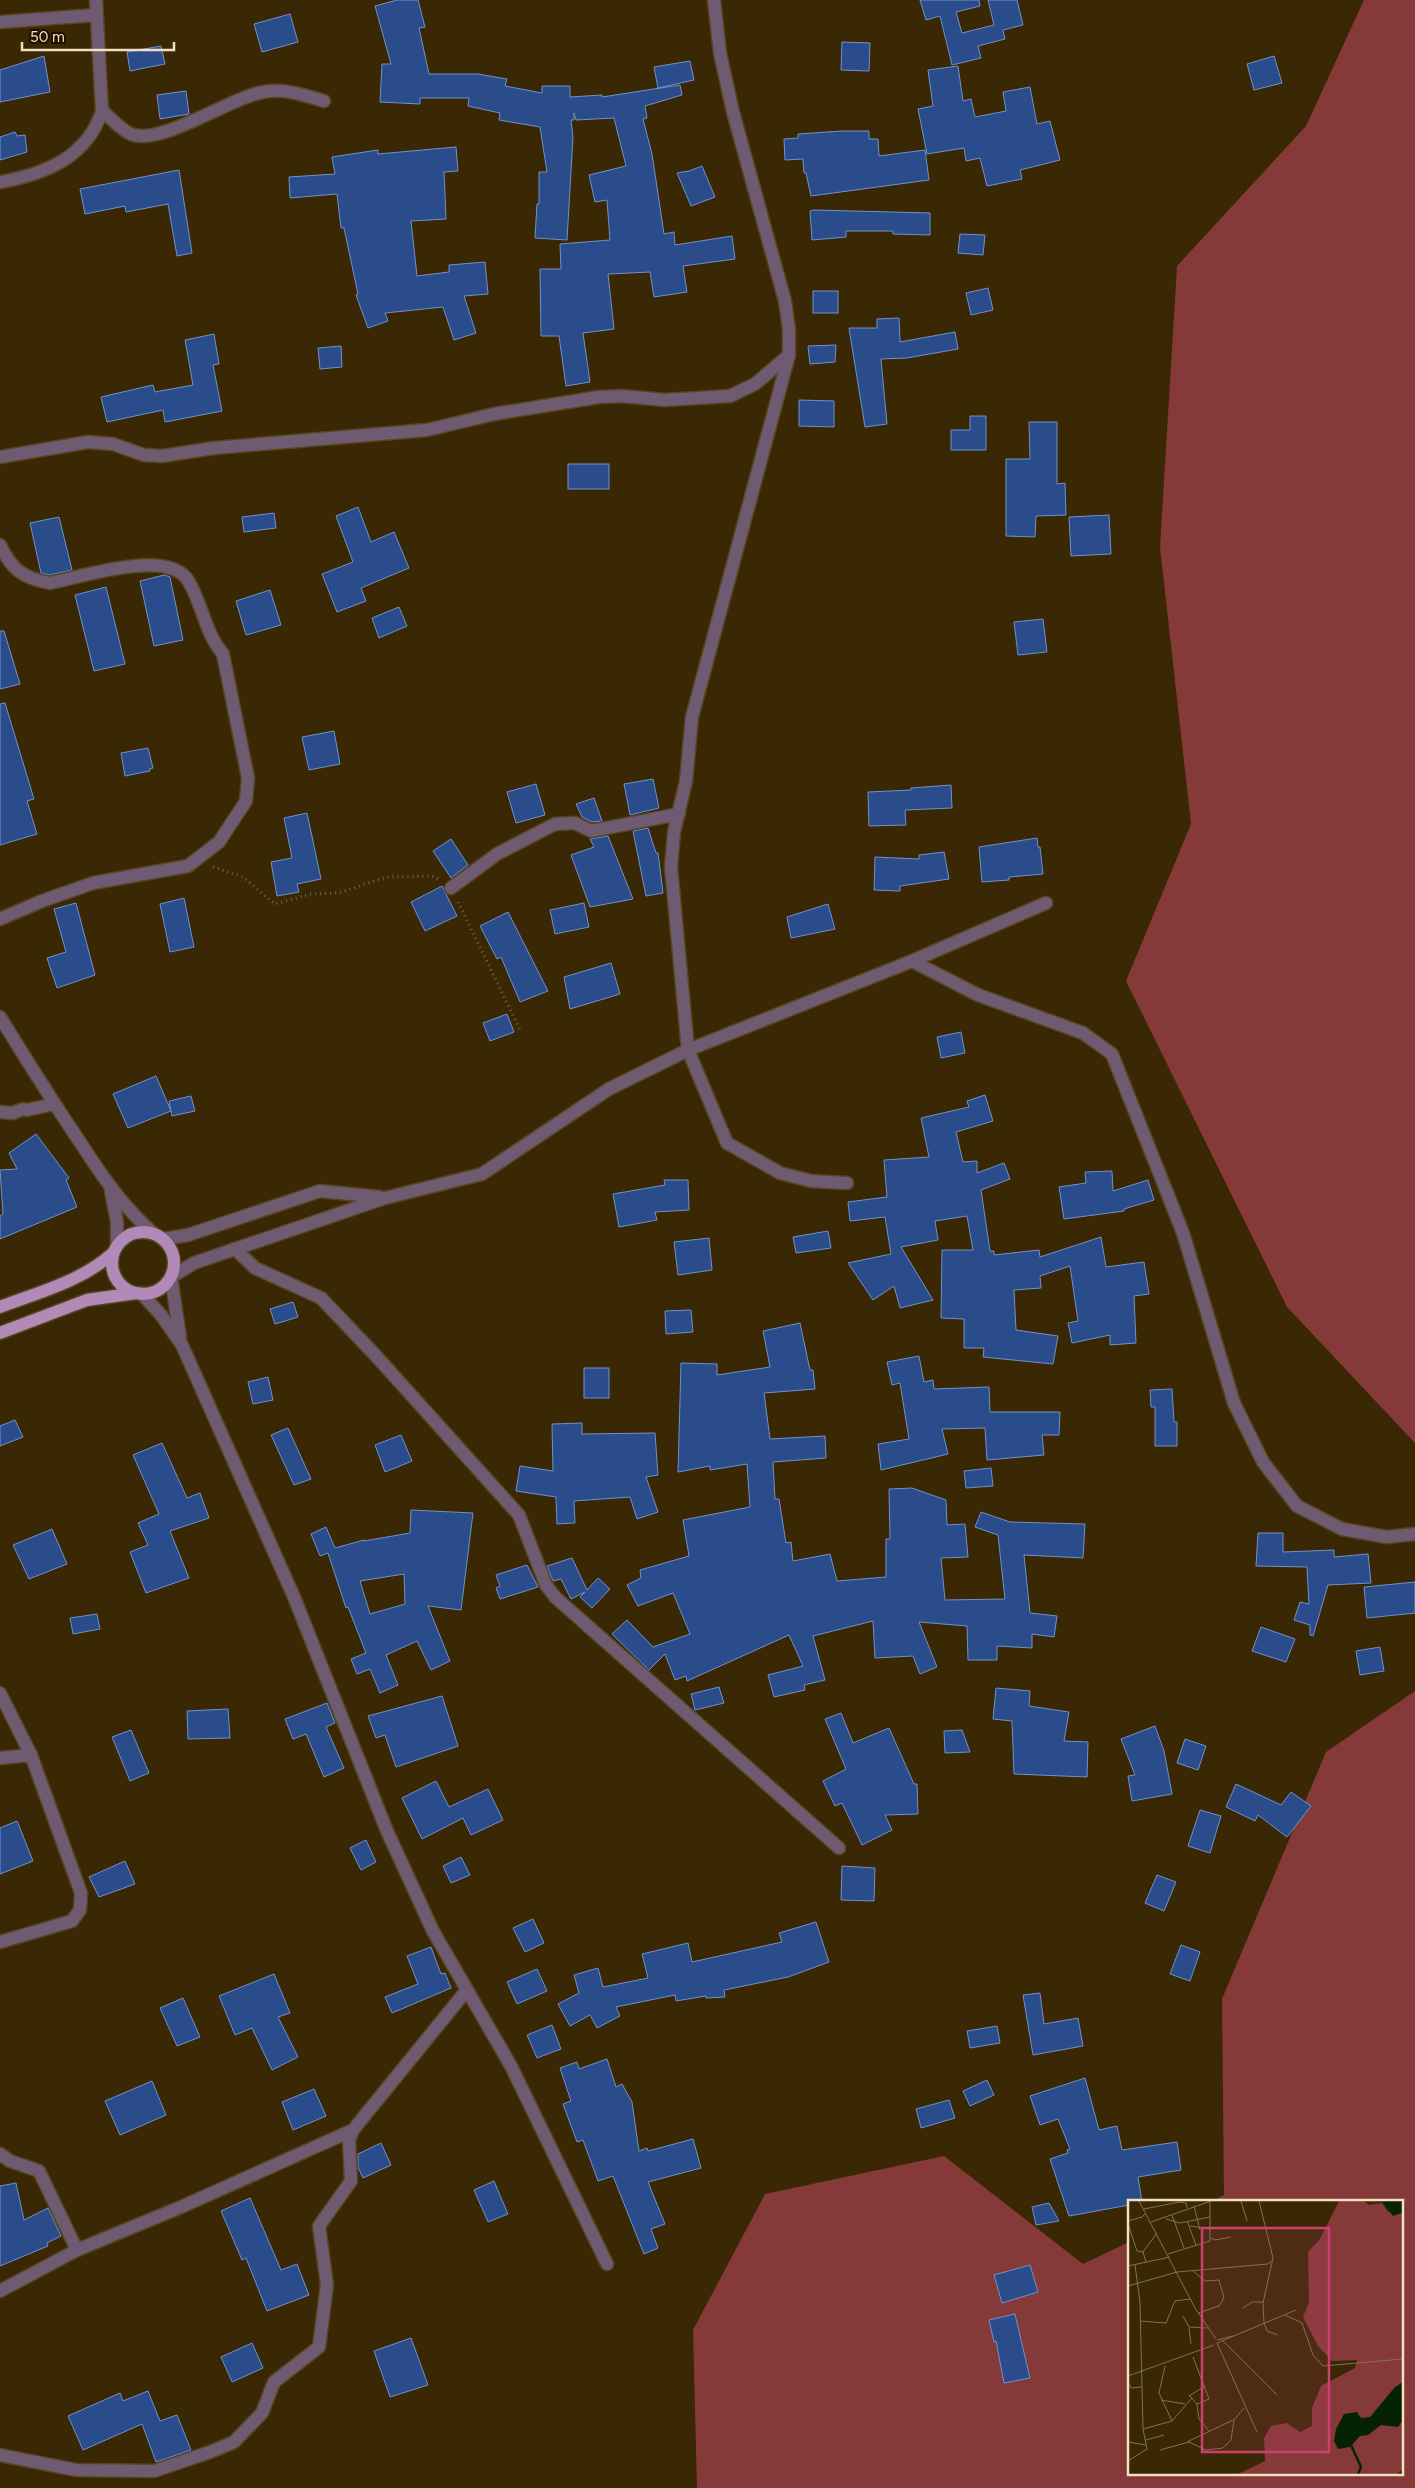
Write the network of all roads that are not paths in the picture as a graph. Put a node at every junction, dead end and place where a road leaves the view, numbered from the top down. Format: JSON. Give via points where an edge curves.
{"nodes":[{"id":1,"x":96,"y":0,"type":"edge"},
{"id":2,"x":714,"y":0,"type":"edge"},
{"id":3,"x":96,"y":15,"type":"junction"},
{"id":4,"x":0,"y":22,"type":"edge"},
{"id":5,"x":324,"y":101,"type":"dead end"},
{"id":6,"x":102,"y":110,"type":"junction"},
{"id":7,"x":0,"y":182,"type":"edge"},
{"id":8,"x":789,"y":355,"type":"junction"},
{"id":9,"x":0,"y":457,"type":"edge"},
{"id":10,"x":0,"y":545,"type":"edge"},
{"id":11,"x":679,"y":814,"type":"junction"},
{"id":12,"x":451,"y":888,"type":"road end"},
{"id":13,"x":1046,"y":903,"type":"dead end"},
{"id":14,"x":0,"y":919,"type":"edge"},
{"id":15,"x":912,"y":961,"type":"junction"},
{"id":16,"x":0,"y":1017,"type":"edge"},
{"id":17,"x":688,"y":1050,"type":"junction"},
{"id":18,"x":54,"y":1104,"type":"junction"},
{"id":19,"x":0,"y":1112,"type":"edge"},
{"id":20,"x":847,"y":1183,"type":"dead end"},
{"id":21,"x":111,"y":1189,"type":"junction"},
{"id":22,"x":385,"y":1198,"type":"junction"},
{"id":23,"x":158,"y":1236,"type":"junction"},
{"id":24,"x":235,"y":1249,"type":"junction"},
{"id":25,"x":115,"y":1250,"type":"junction"},
{"id":26,"x":171,"y":1277,"type":"junction"},
{"id":27,"x":138,"y":1293,"type":"junction"},
{"id":28,"x":0,"y":1307,"type":"edge"},
{"id":29,"x":0,"y":1333,"type":"edge"},
{"id":30,"x":182,"y":1345,"type":"junction"},
{"id":31,"x":1415,"y":1534,"type":"edge"},
{"id":32,"x":0,"y":1693,"type":"edge"},
{"id":33,"x":31,"y":1755,"type":"junction"},
{"id":34,"x":0,"y":1758,"type":"edge"},
{"id":35,"x":839,"y":1848,"type":"dead end"},
{"id":36,"x":0,"y":1942,"type":"edge"},
{"id":37,"x":466,"y":1991,"type":"junction"},
{"id":38,"x":353,"y":2130,"type":"junction"},
{"id":39,"x":0,"y":2154,"type":"edge"},
{"id":40,"x":77,"y":2250,"type":"junction"},
{"id":41,"x":607,"y":2264,"type":"dead end"},
{"id":42,"x":0,"y":2291,"type":"edge"},
{"id":43,"x":0,"y":2455,"type":"edge"}],
"edges":[{"from":1,"to":3,"type":"street"},
{"from":2,"to":8,"type":"street","via":[[720,53],[733,112],[785,301]]},
{"from":3,"to":4,"type":"street"},
{"from":3,"to":6,"type":"street"},
{"from":5,"to":6,"type":"street","via":[[288,91],[264,91],[240,98],[162,133],[144,136],[130,134]]},
{"from":6,"to":7,"type":"street","via":[[87,142],[69,158],[22,178]]},
{"from":8,"to":9,"type":"street","via":[[755,384],[730,396],[666,400],[599,397],[494,414],[427,430],[214,448],[162,456],[144,455],[113,444],[88,442]]},
{"from":8,"to":11,"type":"street","via":[[692,717],[686,781]]},
{"from":10,"to":14,"type":"street","via":[[15,571],[50,583],[138,564],[174,569],[189,580],[213,642],[224,654],[248,778],[246,801],[220,842],[188,866],[93,883]]},
{"from":11,"to":12,"type":"street","via":[[591,831],[575,823],[555,824],[498,854]]},
{"from":11,"to":17,"type":"street","via":[[671,867]]},
{"from":13,"to":15,"type":"street"},
{"from":15,"to":17,"type":"street"},
{"from":15,"to":31,"type":"street","via":[[978,995],[1083,1033],[1112,1054],[1183,1233],[1234,1403],[1263,1462],[1297,1506],[1342,1529],[1388,1537]]},
{"from":16,"to":18,"type":"street"},
{"from":17,"to":20,"type":"street","via":[[727,1143],[780,1173],[811,1182]]},
{"from":17,"to":22,"type":"street","via":[[609,1089],[482,1174]]},
{"from":18,"to":19,"type":"street","via":[[13,1113]]},
{"from":18,"to":21,"type":"street"},
{"from":21,"to":23,"type":"street","via":[[132,1215]]},
{"from":21,"to":25,"type":"street","via":[[117,1222]]},
{"from":22,"to":23,"type":"street","via":[[320,1190],[188,1235]]},
{"from":22,"to":24,"type":"street"},
{"from":23,"to":25,"type":"main road","via":[[133,1233],[124,1238]]},
{"from":23,"to":26,"type":"main road","via":[[173,1257]]},
{"from":24,"to":26,"type":"street","via":[[194,1263]]},
{"from":24,"to":35,"type":"street","via":[[255,1268],[321,1298],[519,1515],[546,1585],[556,1597]]},
{"from":25,"to":27,"type":"main road","via":[[113,1274],[119,1283]]},
{"from":25,"to":28,"type":"main road","via":[[97,1268],[79,1278]]},
{"from":26,"to":27,"type":"main road","via":[[156,1291]]},
{"from":26,"to":30,"type":"street"},
{"from":27,"to":29,"type":"main road","via":[[87,1300]]},
{"from":27,"to":30,"type":"street","via":[[162,1315]]},
{"from":30,"to":37,"type":"street","via":[[294,1597],[388,1831],[433,1931]]},
{"from":32,"to":33,"type":"street"},
{"from":33,"to":34,"type":"street"},
{"from":33,"to":36,"type":"street","via":[[81,1893],[80,1910],[72,1921]]},
{"from":37,"to":38,"type":"street"},
{"from":37,"to":41,"type":"street","via":[[511,2066]]},
{"from":38,"to":40,"type":"street"},
{"from":38,"to":43,"type":"street","via":[[349,2140],[351,2180],[319,2226],[327,2285],[318,2347],[274,2382],[262,2413],[234,2442],[154,2471],[76,2470]]},
{"from":39,"to":40,"type":"street","via":[[39,2171]]},
{"from":40,"to":42,"type":"street"}]}
